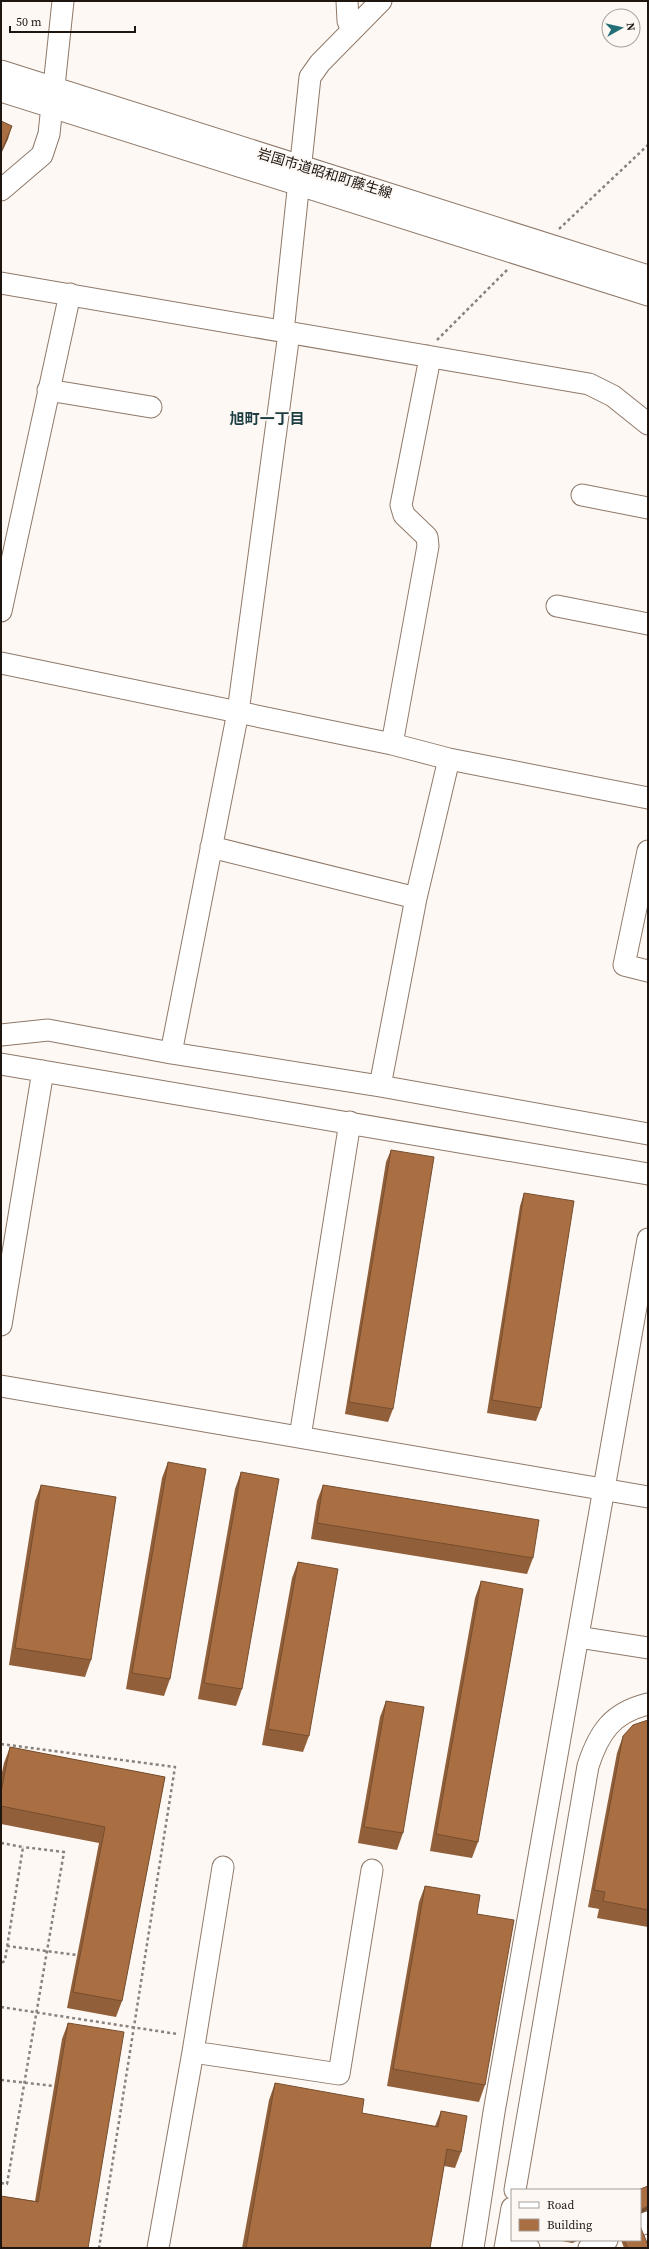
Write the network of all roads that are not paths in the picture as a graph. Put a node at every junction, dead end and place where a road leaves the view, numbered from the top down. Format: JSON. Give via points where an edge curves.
{"nodes":[{"id":1,"x":63,"y":1,"type":"edge"},
{"id":2,"x":347,"y":1,"type":"edge"},
{"id":3,"x":381,"y":1,"type":"edge"},
{"id":4,"x":352,"y":30,"type":"junction"},
{"id":5,"x":1,"y":71,"type":"edge"},
{"id":6,"x":1,"y":92,"type":"edge"},
{"id":7,"x":52,"y":97,"type":"junction"},
{"id":8,"x":301,"y":176,"type":"junction"},
{"id":9,"x":1,"y":190,"type":"edge"},
{"id":10,"x":648,"y":276,"type":"edge"},
{"id":11,"x":1,"y":283,"type":"edge"},
{"id":12,"x":70,"y":294,"type":"junction"},
{"id":13,"x":648,"y":295,"type":"edge"},
{"id":14,"x":286,"y":333,"type":"junction"},
{"id":15,"x":427,"y":356,"type":"junction"},
{"id":16,"x":48,"y":390,"type":"junction"},
{"id":17,"x":151,"y":407,"type":"dead end"},
{"id":18,"x":648,"y":424,"type":"edge"},
{"id":19,"x":582,"y":496,"type":"dead end"},
{"id":20,"x":648,"y":508,"type":"edge"},
{"id":21,"x":557,"y":606,"type":"dead end"},
{"id":22,"x":1,"y":610,"type":"edge"},
{"id":23,"x":648,"y":624,"type":"edge"},
{"id":24,"x":1,"y":663,"type":"edge"},
{"id":25,"x":238,"y":712,"type":"junction"},
{"id":26,"x":392,"y":744,"type":"junction"},
{"id":27,"x":449,"y":759,"type":"junction"},
{"id":28,"x":648,"y":798,"type":"edge"},
{"id":29,"x":211,"y":847,"type":"junction"},
{"id":30,"x":648,"y":851,"type":"edge"},
{"id":31,"x":416,"y":898,"type":"junction"},
{"id":32,"x":648,"y":971,"type":"edge"},
{"id":33,"x":1,"y":1035,"type":"edge"},
{"id":34,"x":171,"y":1053,"type":"junction"},
{"id":35,"x":1,"y":1064,"type":"edge"},
{"id":36,"x":43,"y":1071,"type":"junction"},
{"id":37,"x":380,"y":1086,"type":"junction"},
{"id":38,"x":350,"y":1122,"type":"junction"},
{"id":39,"x":648,"y":1134,"type":"edge"},
{"id":40,"x":648,"y":1174,"type":"edge"},
{"id":41,"x":648,"y":1239,"type":"edge"},
{"id":42,"x":1,"y":1325,"type":"edge"},
{"id":43,"x":1,"y":1386,"type":"edge"},
{"id":44,"x":300,"y":1437,"type":"junction"},
{"id":45,"x":604,"y":1490,"type":"junction"},
{"id":46,"x":648,"y":1497,"type":"edge"},
{"id":47,"x":578,"y":1637,"type":"junction"},
{"id":48,"x":648,"y":1648,"type":"edge"},
{"id":49,"x":648,"y":1704,"type":"edge"},
{"id":50,"x":223,"y":1867,"type":"dead end"},
{"id":51,"x":372,"y":1870,"type":"dead end"},
{"id":52,"x":194,"y":2045,"type":"junction"},
{"id":53,"x":515,"y":2189,"type":"edge"},
{"id":54,"x":511,"y":2214,"type":"edge"},
{"id":55,"x":521,"y":2241,"type":"edge"},
{"id":56,"x":605,"y":2241,"type":"edge"},
{"id":57,"x":158,"y":2248,"type":"edge"},
{"id":58,"x":473,"y":2248,"type":"edge"},
{"id":59,"x":505,"y":2248,"type":"edge"},
{"id":60,"x":529,"y":2248,"type":"edge"},
{"id":61,"x":589,"y":2248,"type":"edge"}],
"edges":[{"from":1,"to":7,"type":"street"},
{"from":2,"to":4,"type":"street","via":[[348,21]]},
{"from":3,"to":4,"type":"street"},
{"from":4,"to":8,"type":"street","via":[[310,77]]},
{"from":5,"to":7,"type":"street","name":"岩国市道昭和町藤生線"},
{"from":6,"to":7,"type":"street","name":"岩国市道昭和町藤生線"},
{"from":7,"to":8,"type":"street","name":"岩国市道昭和町藤生線"},
{"from":7,"to":9,"type":"street","via":[[48,134],[42,155]]},
{"from":8,"to":10,"type":"street","name":"岩国市道昭和町藤生線","via":[[550,245]]},
{"from":8,"to":13,"type":"street","name":"岩国市道昭和町藤生線","via":[[515,254]]},
{"from":8,"to":14,"type":"street"},
{"from":11,"to":12,"type":"street"},
{"from":12,"to":14,"type":"street"},
{"from":12,"to":16,"type":"street"},
{"from":14,"to":15,"type":"street"},
{"from":14,"to":25,"type":"street"},
{"from":15,"to":18,"type":"street","via":[[588,384],[613,396]]},
{"from":15,"to":26,"type":"street","via":[[429,363],[401,505],[404,515],[427,537],[428,546]]},
{"from":16,"to":17,"type":"street"},
{"from":16,"to":22,"type":"street"},
{"from":19,"to":20,"type":"street"},
{"from":21,"to":23,"type":"street"},
{"from":24,"to":25,"type":"street"},
{"from":25,"to":26,"type":"street"},
{"from":25,"to":29,"type":"street"},
{"from":26,"to":27,"type":"street"},
{"from":27,"to":28,"type":"street"},
{"from":27,"to":31,"type":"street"},
{"from":29,"to":31,"type":"street"},
{"from":29,"to":34,"type":"street"},
{"from":30,"to":32,"type":"street","via":[[624,965]]},
{"from":31,"to":37,"type":"street"},
{"from":33,"to":34,"type":"street","via":[[48,1030]]},
{"from":34,"to":37,"type":"street"},
{"from":35,"to":36,"type":"street"},
{"from":36,"to":38,"type":"street"},
{"from":36,"to":42,"type":"street"},
{"from":37,"to":39,"type":"street"},
{"from":38,"to":40,"type":"street"},
{"from":38,"to":44,"type":"street"},
{"from":41,"to":45,"type":"street"},
{"from":43,"to":44,"type":"street"},
{"from":44,"to":45,"type":"street"},
{"from":45,"to":46,"type":"street"},
{"from":45,"to":47,"type":"street"},
{"from":47,"to":48,"type":"street"},
{"from":47,"to":58,"type":"street","via":[[494,2112]]},
{"from":49,"to":53,"type":"street","via":[[632,1708],[610,1723],[595,1744],[588,1766]]},
{"from":50,"to":52,"type":"street"},
{"from":51,"to":52,"type":"street","via":[[339,2074]]},
{"from":52,"to":57,"type":"street"},
{"from":54,"to":59,"type":"street"},
{"from":55,"to":60,"type":"street"},
{"from":56,"to":61,"type":"street"}]}
